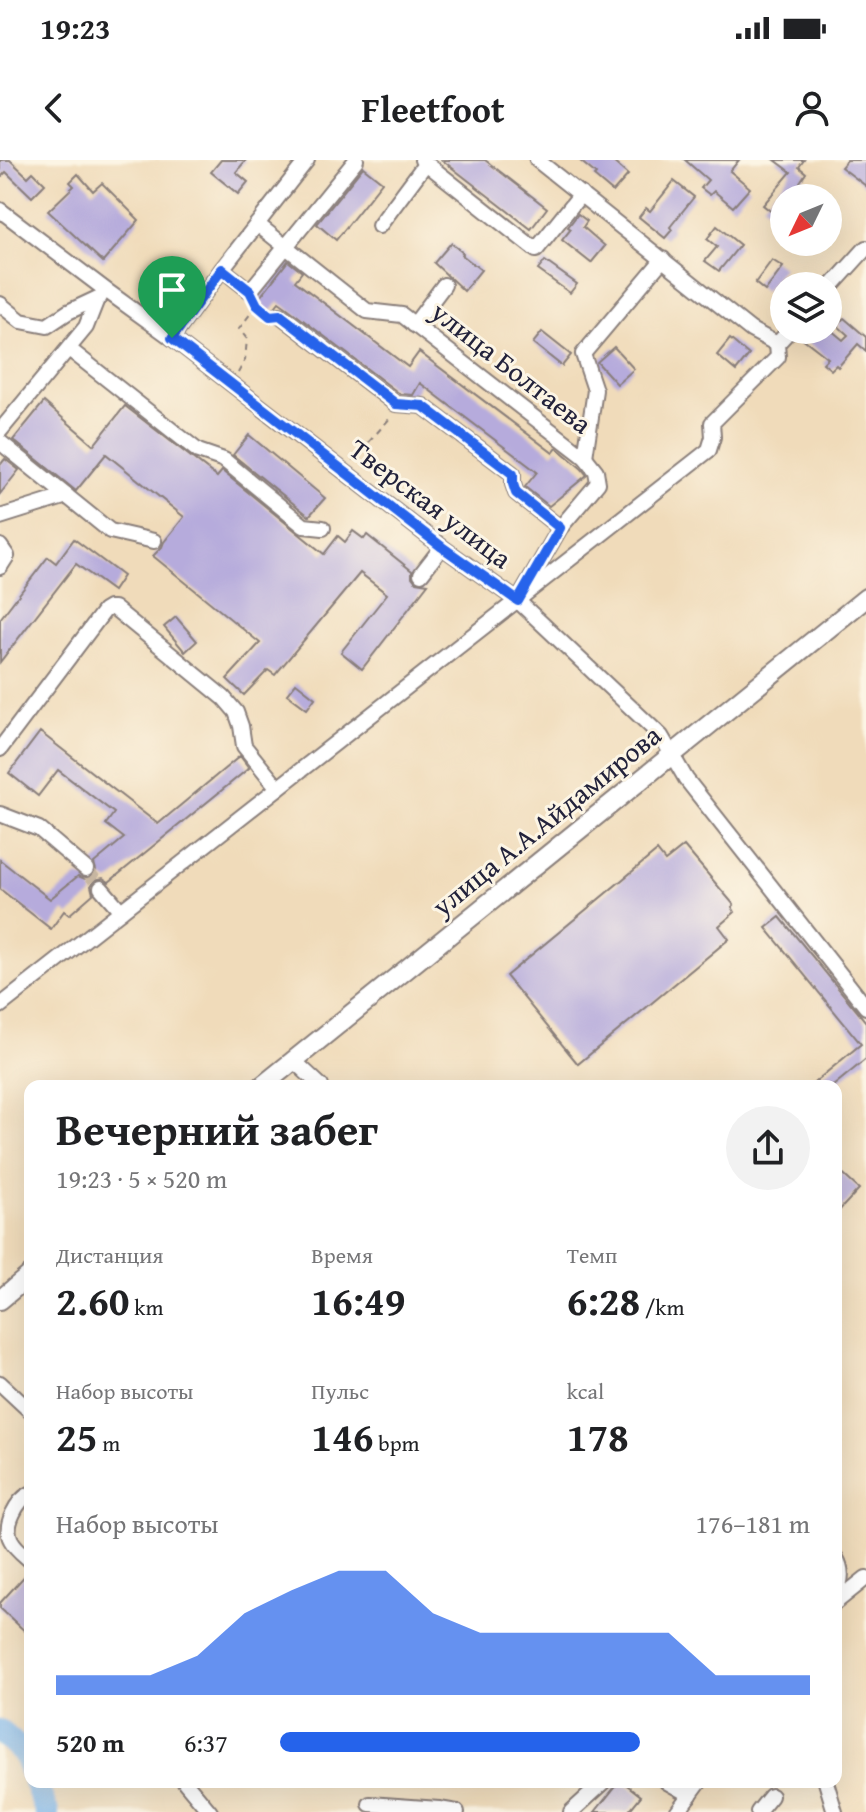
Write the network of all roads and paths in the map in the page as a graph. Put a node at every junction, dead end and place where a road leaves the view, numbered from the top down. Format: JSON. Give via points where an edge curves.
{"nodes":[{"id":1,"x":307,"y":160,"type":"edge"},
{"id":2,"x":356,"y":160,"type":"edge"},
{"id":3,"x":537,"y":160,"type":"edge"},
{"id":4,"x":424,"y":162,"type":"edge"},
{"id":5,"x":581,"y":194,"type":"junction"},
{"id":6,"x":0,"y":210,"type":"edge"},
{"id":7,"x":257,"y":224,"type":"junction"},
{"id":8,"x":379,"y":226,"type":"dead end"},
{"id":9,"x":286,"y":247,"type":"junction"},
{"id":10,"x":866,"y":248,"type":"edge"},
{"id":11,"x":663,"y":259,"type":"junction"},
{"id":12,"x":222,"y":269,"type":"junction"},
{"id":13,"x":842,"y":275,"type":"edge"},
{"id":14,"x":444,"y":285,"type":"dead end"},
{"id":15,"x":102,"y":295,"type":"junction"},
{"id":16,"x":0,"y":304,"type":"edge"},
{"id":17,"x":280,"y":315,"type":"joint"},
{"id":18,"x":414,"y":325,"type":"junction"},
{"id":19,"x":172,"y":338,"type":"junction"},
{"id":20,"x":770,"y":340,"type":"edge"},
{"id":21,"x":777,"y":344,"type":"edge"},
{"id":22,"x":69,"y":349,"type":"junction"},
{"id":23,"x":232,"y":385,"type":"junction"},
{"id":24,"x":396,"y":404,"type":"junction"},
{"id":25,"x":0,"y":431,"type":"edge"},
{"id":26,"x":0,"y":442,"type":"edge"},
{"id":27,"x":585,"y":457,"type":"junction"},
{"id":28,"x":343,"y":469,"type":"junction"},
{"id":29,"x":67,"y":496,"type":"junction"},
{"id":30,"x":0,"y":517,"type":"edge"},
{"id":31,"x":323,"y":528,"type":"dead end"},
{"id":32,"x":560,"y":528,"type":"junction"},
{"id":33,"x":154,"y":541,"type":"dead end"},
{"id":34,"x":0,"y":546,"type":"edge"},
{"id":35,"x":442,"y":547,"type":"junction"},
{"id":36,"x":0,"y":567,"type":"edge"},
{"id":37,"x":421,"y":574,"type":"dead end"},
{"id":38,"x":866,"y":598,"type":"edge"},
{"id":39,"x":518,"y":601,"type":"junction"},
{"id":40,"x":0,"y":749,"type":"edge"},
{"id":41,"x":672,"y":753,"type":"junction"},
{"id":42,"x":278,"y":788,"type":"junction"},
{"id":43,"x":0,"y":814,"type":"edge"},
{"id":44,"x":86,"y":869,"type":"tunnel mouth"},
{"id":45,"x":101,"y":888,"type":"tunnel mouth"},
{"id":46,"x":121,"y":911,"type":"junction"},
{"id":47,"x":0,"y":1006,"type":"edge"},
{"id":48,"x":866,"y":1007,"type":"edge"},
{"id":49,"x":293,"y":1060,"type":"junction"},
{"id":50,"x":269,"y":1080,"type":"edge"},
{"id":51,"x":315,"y":1080,"type":"edge"},
{"id":52,"x":24,"y":1280,"type":"edge"},
{"id":53,"x":0,"y":1300,"type":"edge"},
{"id":54,"x":0,"y":1383,"type":"edge"},
{"id":55,"x":24,"y":1405,"type":"edge"},
{"id":56,"x":24,"y":1497,"type":"edge"},
{"id":57,"x":24,"y":1555,"type":"edge"},
{"id":58,"x":866,"y":1578,"type":"edge"},
{"id":59,"x":842,"y":1597,"type":"edge"},
{"id":60,"x":190,"y":1788,"type":"edge"},
{"id":61,"x":597,"y":1788,"type":"edge"},
{"id":62,"x":678,"y":1788,"type":"edge"},
{"id":63,"x":695,"y":1788,"type":"edge"},
{"id":64,"x":828,"y":1788,"type":"edge"},
{"id":65,"x":690,"y":1795,"type":"junction"},
{"id":66,"x":771,"y":1796,"type":"dead end"},
{"id":67,"x":370,"y":1804,"type":"dead end"},
{"id":68,"x":210,"y":1812,"type":"edge"},
{"id":69,"x":457,"y":1812,"type":"edge"},
{"id":70,"x":571,"y":1812,"type":"edge"},
{"id":71,"x":677,"y":1812,"type":"edge"},
{"id":72,"x":758,"y":1812,"type":"edge"},
{"id":73,"x":835,"y":1812,"type":"edge"}],
"edges":[{"from":1,"to":7,"type":"street"},
{"from":2,"to":9,"type":"street"},
{"from":3,"to":5,"type":"street"},
{"from":4,"to":5,"type":"street","via":[[536,250]]},
{"from":4,"to":8,"type":"street"},
{"from":5,"to":11,"type":"street"},
{"from":6,"to":15,"type":"street","name":"Тверская улица"},
{"from":7,"to":9,"type":"street","name":"улица Болтаева"},
{"from":7,"to":12,"type":"street"},
{"from":9,"to":12,"type":"street","via":[[250,291]]},
{"from":9,"to":18,"type":"street","name":"улица Болтаева","via":[[367,311],[402,315]]},
{"from":10,"to":13,"type":"street"},
{"from":11,"to":20,"type":"street"},
{"from":11,"to":27,"type":"street","name":"улица Болтаева","via":[[583,354],[595,390]]},
{"from":12,"to":19,"type":"street"},
{"from":14,"to":18,"type":"street"},
{"from":15,"to":16,"type":"street","via":[[47,326],[21,321]]},
{"from":15,"to":19,"type":"street","name":"Тверская улица"},
{"from":15,"to":22,"type":"street"},
{"from":17,"to":23,"type":"path","via":[[270,316],[257,305],[239,329],[247,339],[245,360]]},
{"from":17,"to":24,"type":"street"},
{"from":18,"to":27,"type":"street","name":"улица Болтаева"},
{"from":19,"to":23,"type":"street","name":"Тверская улица"},
{"from":21,"to":39,"type":"street","via":[[778,357],[712,423],[709,450]]},
{"from":22,"to":25,"type":"street"},
{"from":22,"to":31,"type":"street","via":[[198,451],[224,460],[304,526]]},
{"from":23,"to":28,"type":"street","name":"Тверская улица"},
{"from":24,"to":28,"type":"path"},
{"from":24,"to":32,"type":"street","via":[[423,406],[502,465],[513,474],[516,493]]},
{"from":26,"to":29,"type":"street"},
{"from":27,"to":32,"type":"street","via":[[598,483]]},
{"from":28,"to":35,"type":"street","name":"Тверская улица"},
{"from":29,"to":30,"type":"street"},
{"from":29,"to":33,"type":"street","via":[[110,531]]},
{"from":32,"to":39,"type":"street"},
{"from":34,"to":36,"type":"street","via":[[7,556]]},
{"from":35,"to":37,"type":"street"},
{"from":35,"to":39,"type":"street","name":"Тверская улица"},
{"from":38,"to":41,"type":"main road","name":"улица А.А.Айдамирова"},
{"from":39,"to":41,"type":"street","name":"Тверская улица","via":[[661,736]]},
{"from":39,"to":42,"type":"street"},
{"from":40,"to":42,"type":"street","via":[[104,611],[114,608],[224,698],[236,712],[244,746]]},
{"from":41,"to":48,"type":"street","name":"Тверская улица","via":[[686,779]]},
{"from":41,"to":49,"type":"main road","name":"улица А.А.Айдамирова"},
{"from":42,"to":46,"type":"street"},
{"from":43,"to":44,"type":"street","via":[[39,829]]},
{"from":45,"to":46,"type":"street"},
{"from":46,"to":47,"type":"street"},
{"from":49,"to":50,"type":"main road","name":"улица А.А.Айдамирова"},
{"from":49,"to":51,"type":"street"},
{"from":52,"to":53,"type":"main road"},
{"from":54,"to":55,"type":"street"},
{"from":56,"to":57,"type":"street","via":[[8,1533]]},
{"from":58,"to":59,"type":"street"},
{"from":60,"to":68,"type":"street"},
{"from":61,"to":70,"type":"street"},
{"from":62,"to":65,"type":"street"},
{"from":63,"to":65,"type":"street"},
{"from":64,"to":73,"type":"street"},
{"from":65,"to":71,"type":"street"},
{"from":66,"to":72,"type":"street"},
{"from":67,"to":69,"type":"street"}]}
